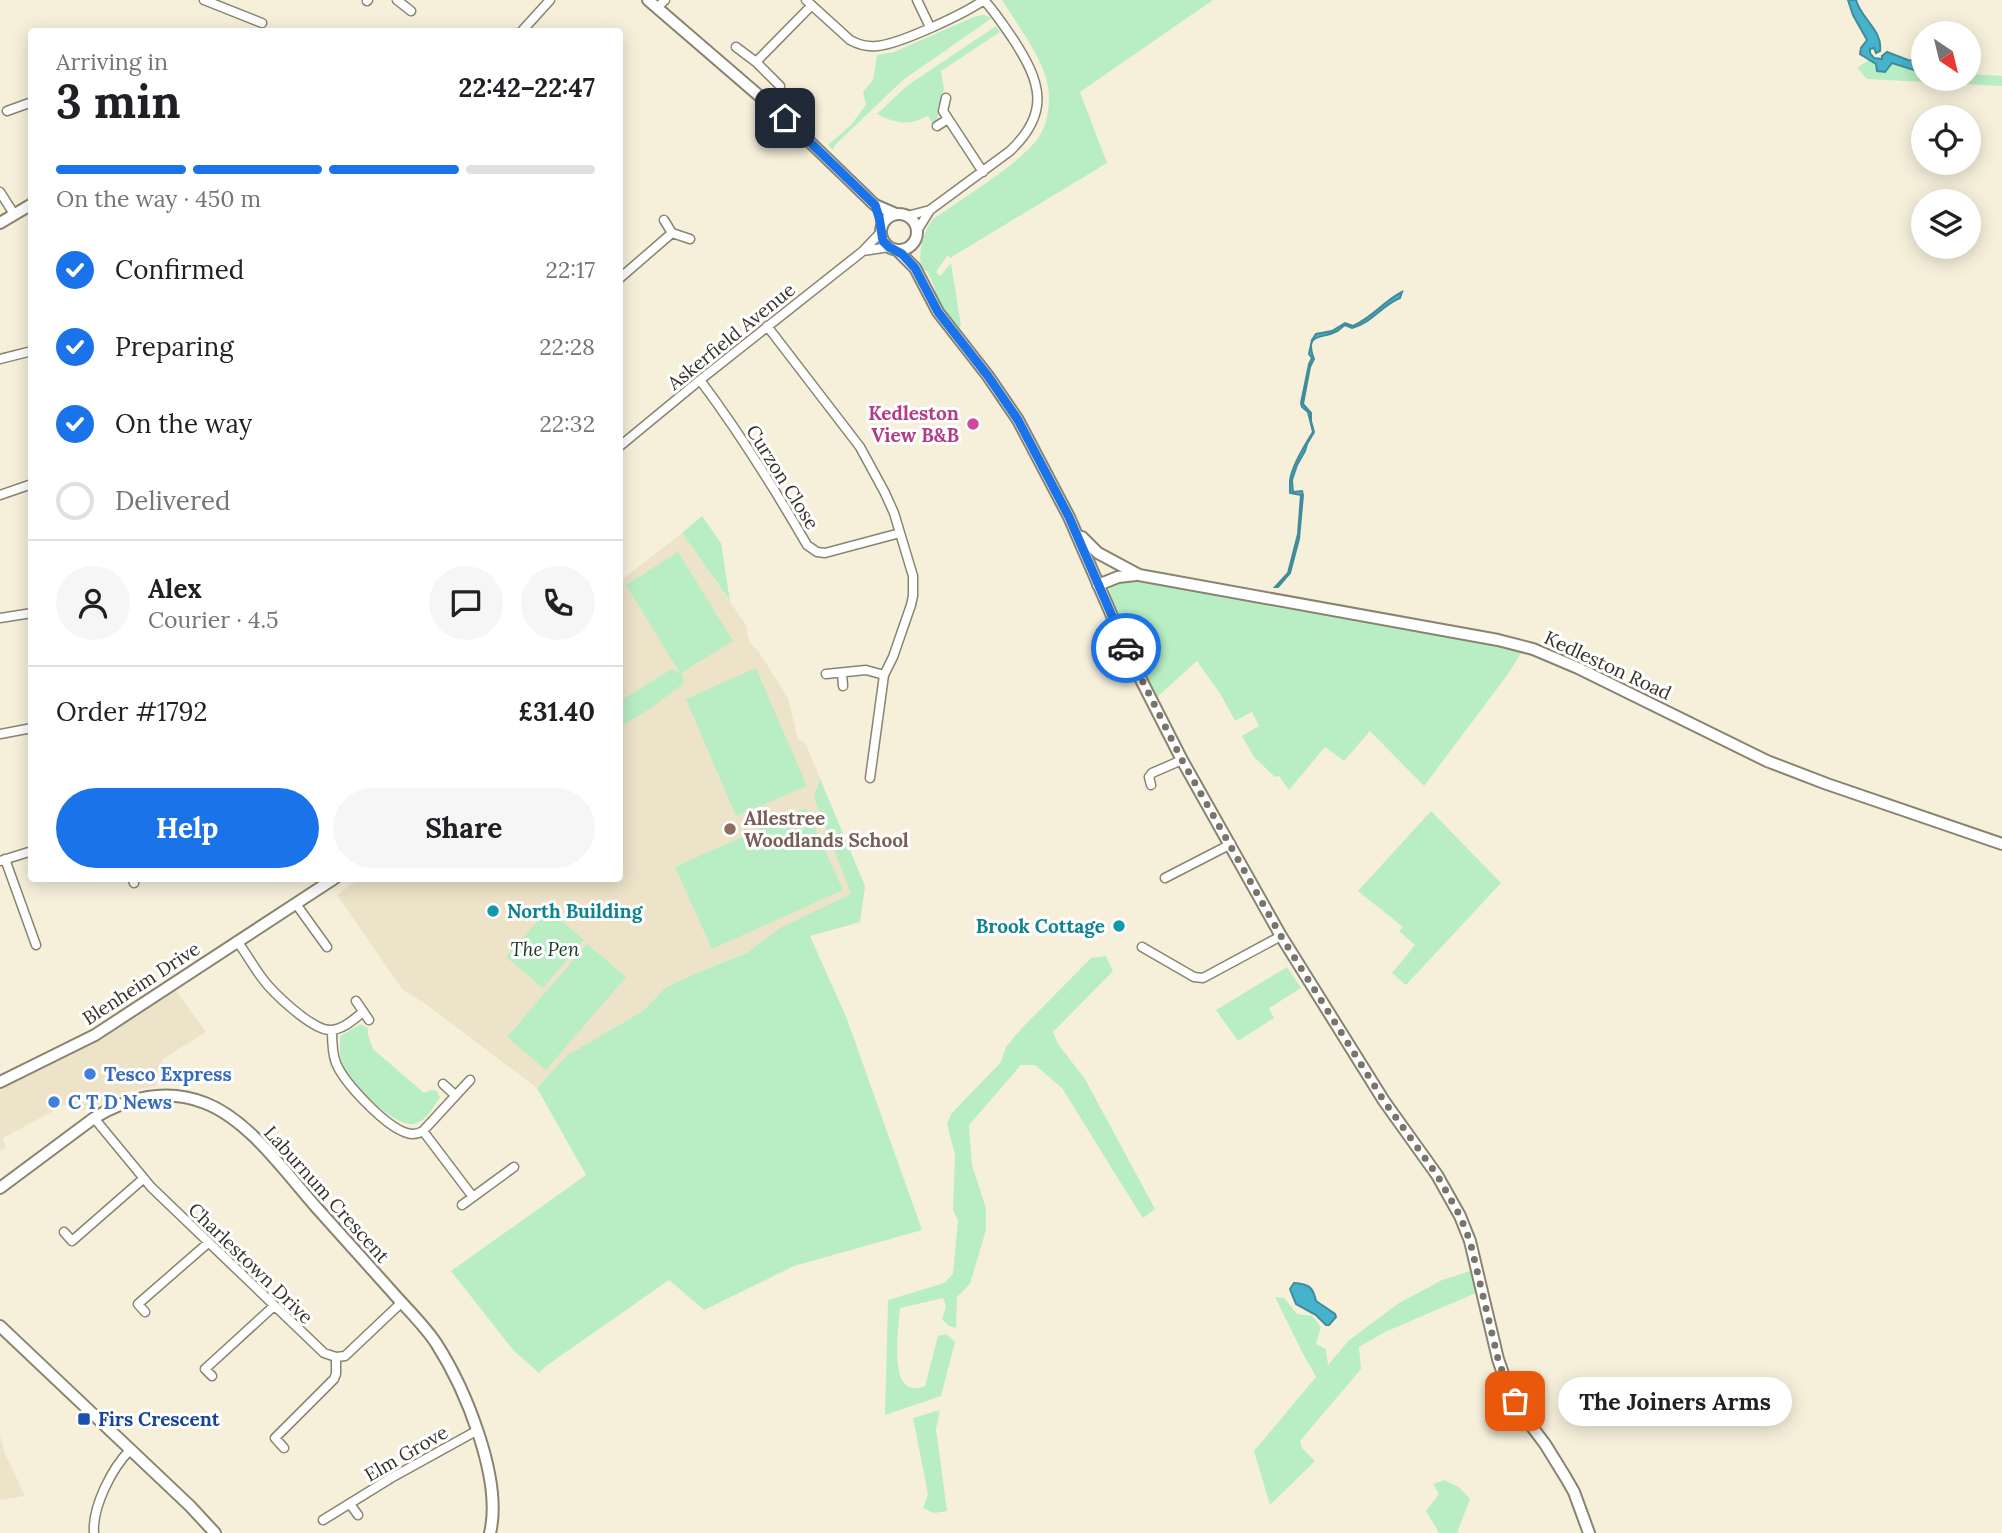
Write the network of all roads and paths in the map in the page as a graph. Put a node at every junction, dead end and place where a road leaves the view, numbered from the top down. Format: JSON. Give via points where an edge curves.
{"nodes":[{"id":1,"x":204,"y":0,"type":"edge"},
{"id":2,"x":397,"y":0,"type":"edge"},
{"id":3,"x":550,"y":0,"type":"edge"},
{"id":4,"x":648,"y":0,"type":"edge"},
{"id":5,"x":918,"y":0,"type":"edge"},
{"id":6,"x":984,"y":0,"type":"edge"},
{"id":7,"x":808,"y":3,"type":"edge"},
{"id":8,"x":661,"y":4,"type":"edge"},
{"id":9,"x":411,"y":11,"type":"dead end"},
{"id":10,"x":262,"y":23,"type":"dead end"},
{"id":11,"x":930,"y":27,"type":"junction"},
{"id":12,"x":525,"y":28,"type":"edge"},
{"id":13,"x":736,"y":47,"type":"dead end"},
{"id":14,"x":756,"y":62,"type":"junction"},
{"id":15,"x":780,"y":86,"type":"dead end"},
{"id":16,"x":946,"y":99,"type":"dead end"},
{"id":17,"x":28,"y":103,"type":"edge"},
{"id":18,"x":7,"y":111,"type":"dead end"},
{"id":19,"x":948,"y":119,"type":"junction"},
{"id":20,"x":937,"y":126,"type":"dead end"},
{"id":21,"x":983,"y":172,"type":"junction"},
{"id":22,"x":0,"y":192,"type":"edge"},
{"id":23,"x":875,"y":205,"type":"junction"},
{"id":24,"x":28,"y":206,"type":"edge"},
{"id":25,"x":930,"y":210,"type":"junction"},
{"id":26,"x":14,"y":214,"type":"junction"},
{"id":27,"x":902,"y":215,"type":"junction"},
{"id":28,"x":664,"y":220,"type":"dead end"},
{"id":29,"x":0,"y":223,"type":"edge"},
{"id":30,"x":881,"y":230,"type":"junction"},
{"id":31,"x":917,"y":231,"type":"junction"},
{"id":32,"x":672,"y":233,"type":"junction"},
{"id":33,"x":690,"y":239,"type":"dead end"},
{"id":34,"x":914,"y":243,"type":"junction"},
{"id":35,"x":893,"y":249,"type":"junction"},
{"id":36,"x":863,"y":251,"type":"junction"},
{"id":37,"x":915,"y":268,"type":"junction"},
{"id":38,"x":623,"y":275,"type":"edge"},
{"id":39,"x":767,"y":326,"type":"junction"},
{"id":40,"x":28,"y":352,"type":"edge"},
{"id":41,"x":0,"y":359,"type":"edge"},
{"id":42,"x":700,"y":380,"type":"junction"},
{"id":43,"x":623,"y":444,"type":"edge"},
{"id":44,"x":28,"y":485,"type":"edge"},
{"id":45,"x":0,"y":495,"type":"edge"},
{"id":46,"x":1075,"y":530,"type":"junction"},
{"id":47,"x":900,"y":533,"type":"junction"},
{"id":48,"x":1119,"y":565,"type":"junction"},
{"id":49,"x":1139,"y":575,"type":"junction"},
{"id":50,"x":1096,"y":581,"type":"junction"},
{"id":51,"x":28,"y":614,"type":"edge"},
{"id":52,"x":0,"y":618,"type":"edge"},
{"id":53,"x":842,"y":673,"type":"junction"},
{"id":54,"x":826,"y":674,"type":"dead end"},
{"id":55,"x":884,"y":676,"type":"junction"},
{"id":56,"x":843,"y":686,"type":"dead end"},
{"id":57,"x":28,"y":729,"type":"edge"},
{"id":58,"x":0,"y":734,"type":"edge"},
{"id":59,"x":863,"y":744,"type":"dead end"},
{"id":60,"x":875,"y":745,"type":"junction"},
{"id":61,"x":1182,"y":760,"type":"junction"},
{"id":62,"x":870,"y":778,"type":"dead end"},
{"id":63,"x":1151,"y":785,"type":"dead end"},
{"id":64,"x":1231,"y":844,"type":"junction"},
{"id":65,"x":2002,"y":844,"type":"edge"},
{"id":66,"x":28,"y":851,"type":"edge"},
{"id":67,"x":2,"y":860,"type":"edge"},
{"id":68,"x":1165,"y":878,"type":"dead end"},
{"id":69,"x":329,"y":882,"type":"edge"},
{"id":70,"x":296,"y":904,"type":"junction"},
{"id":71,"x":1281,"y":936,"type":"junction"},
{"id":72,"x":237,"y":942,"type":"junction"},
{"id":73,"x":36,"y":945,"type":"dead end"},
{"id":74,"x":327,"y":947,"type":"dead end"},
{"id":75,"x":1142,"y":947,"type":"dead end"},
{"id":76,"x":356,"y":1001,"type":"dead end"},
{"id":77,"x":363,"y":1012,"type":"junction"},
{"id":78,"x":369,"y":1020,"type":"dead end"},
{"id":79,"x":331,"y":1030,"type":"junction"},
{"id":80,"x":470,"y":1080,"type":"dead end"},
{"id":81,"x":0,"y":1082,"type":"edge"},
{"id":82,"x":443,"y":1084,"type":"dead end"},
{"id":83,"x":455,"y":1095,"type":"junction"},
{"id":84,"x":94,"y":1118,"type":"junction"},
{"id":85,"x":423,"y":1131,"type":"junction"},
{"id":86,"x":514,"y":1167,"type":"dead end"},
{"id":87,"x":144,"y":1179,"type":"junction"},
{"id":88,"x":0,"y":1188,"type":"edge"},
{"id":89,"x":473,"y":1197,"type":"junction"},
{"id":90,"x":462,"y":1205,"type":"dead end"},
{"id":91,"x":64,"y":1232,"type":"dead end"},
{"id":92,"x":208,"y":1243,"type":"junction"},
{"id":93,"x":401,"y":1303,"type":"junction"},
{"id":94,"x":274,"y":1306,"type":"junction"},
{"id":95,"x":145,"y":1312,"type":"dead end"},
{"id":96,"x":0,"y":1326,"type":"edge"},
{"id":97,"x":336,"y":1357,"type":"junction"},
{"id":98,"x":212,"y":1376,"type":"dead end"},
{"id":99,"x":478,"y":1430,"type":"junction"},
{"id":100,"x":284,"y":1448,"type":"dead end"},
{"id":101,"x":130,"y":1450,"type":"junction"},
{"id":102,"x":350,"y":1504,"type":"junction"},
{"id":103,"x":358,"y":1515,"type":"dead end"},
{"id":104,"x":324,"y":1520,"type":"dead end"},
{"id":105,"x":94,"y":1533,"type":"edge"},
{"id":106,"x":215,"y":1533,"type":"edge"},
{"id":107,"x":490,"y":1533,"type":"edge"},
{"id":108,"x":1589,"y":1533,"type":"edge"}],
"edges":[{"from":1,"to":10,"type":"street"},
{"from":2,"to":9,"type":"street"},
{"from":3,"to":12,"type":"street"},
{"from":4,"to":8,"type":"street"},
{"from":5,"to":11,"type":"street"},
{"from":6,"to":11,"type":"street"},
{"from":6,"to":21,"type":"street","via":[[1028,63],[1038,100],[1022,139]]},
{"from":7,"to":11,"type":"street","via":[[850,40],[869,47],[896,42]]},
{"from":7,"to":14,"type":"street"},
{"from":8,"to":23,"type":"street"},
{"from":13,"to":14,"type":"street"},
{"from":14,"to":15,"type":"street"},
{"from":16,"to":19,"type":"street","via":[[943,111]]},
{"from":17,"to":18,"type":"street"},
{"from":19,"to":20,"type":"street"},
{"from":19,"to":21,"type":"street"},
{"from":21,"to":25,"type":"street"},
{"from":22,"to":26,"type":"street"},
{"from":23,"to":27,"type":"street"},
{"from":23,"to":30,"type":"street"},
{"from":24,"to":26,"type":"street"},
{"from":25,"to":27,"type":"street"},
{"from":25,"to":31,"type":"street"},
{"from":26,"to":29,"type":"street"},
{"from":27,"to":30,"type":"street","via":[[885,220]]},
{"from":27,"to":31,"type":"street","via":[[915,223]]},
{"from":28,"to":32,"type":"street"},
{"from":30,"to":35,"type":"street","via":[[883,241]]},
{"from":30,"to":36,"type":"street","name":"Askerfield Avenue"},
{"from":31,"to":34,"type":"street"},
{"from":32,"to":33,"type":"street"},
{"from":32,"to":38,"type":"street"},
{"from":34,"to":35,"type":"street","via":[[906,249]]},
{"from":34,"to":37,"type":"street","name":"Kedleston Road"},
{"from":35,"to":36,"type":"street","name":"Askerfield Avenue"},
{"from":35,"to":37,"type":"street","name":"Kedleston Road"},
{"from":36,"to":39,"type":"street","name":"Askerfield Avenue"},
{"from":37,"to":46,"type":"street","name":"Kedleston Road","via":[[938,312],[1018,420]]},
{"from":39,"to":42,"type":"street","name":"Askerfield Avenue"},
{"from":39,"to":47,"type":"street","via":[[860,447]]},
{"from":40,"to":41,"type":"street"},
{"from":42,"to":43,"type":"street","name":"Askerfield Avenue"},
{"from":42,"to":47,"type":"street","name":"Curzon Close","via":[[812,549],[825,553]]},
{"from":44,"to":45,"type":"street"},
{"from":46,"to":48,"type":"street","name":"Kedleston Road","via":[[1090,547]]},
{"from":46,"to":50,"type":"street","name":"Kedleston Road"},
{"from":47,"to":55,"type":"street","via":[[913,576],[913,596]]},
{"from":48,"to":49,"type":"street","name":"Kedleston Road"},
{"from":48,"to":50,"type":"street"},
{"from":49,"to":50,"type":"street","name":"Kedleston Road"},
{"from":49,"to":65,"type":"street","name":"Kedleston Road","via":[[1533,649],[1767,761]]},
{"from":50,"to":61,"type":"street"},
{"from":51,"to":52,"type":"street"},
{"from":53,"to":54,"type":"street"},
{"from":53,"to":55,"type":"street","via":[[866,670]]},
{"from":53,"to":56,"type":"street"},
{"from":55,"to":60,"type":"street"},
{"from":57,"to":58,"type":"street"},
{"from":59,"to":60,"type":"street"},
{"from":60,"to":62,"type":"street"},
{"from":61,"to":63,"type":"street","via":[[1153,773]]},
{"from":61,"to":64,"type":"street"},
{"from":64,"to":68,"type":"street"},
{"from":64,"to":71,"type":"street"},
{"from":66,"to":67,"type":"street"},
{"from":67,"to":73,"type":"street"},
{"from":69,"to":70,"type":"street","name":"Blenheim Drive"},
{"from":70,"to":72,"type":"street","name":"Blenheim Drive"},
{"from":70,"to":74,"type":"street"},
{"from":71,"to":75,"type":"street","via":[[1203,978],[1194,978]]},
{"from":71,"to":108,"type":"street","via":[[1460,1216],[1508,1388],[1574,1492]]},
{"from":72,"to":79,"type":"street","via":[[276,993],[313,1023]]},
{"from":72,"to":81,"type":"street","name":"Blenheim Drive","via":[[95,1035]]},
{"from":76,"to":77,"type":"street"},
{"from":77,"to":78,"type":"street"},
{"from":77,"to":79,"type":"street"},
{"from":79,"to":85,"type":"street","via":[[335,1062],[357,1093],[398,1129]]},
{"from":80,"to":83,"type":"street"},
{"from":82,"to":83,"type":"street"},
{"from":83,"to":85,"type":"street"},
{"from":84,"to":87,"type":"street","name":"Charlestown Drive"},
{"from":84,"to":88,"type":"street","name":"Laburnum Crescent"},
{"from":84,"to":93,"type":"street","name":"Laburnum Crescent","via":[[128,1101],[162,1095],[194,1099],[229,1115],[265,1149]]},
{"from":85,"to":89,"type":"street"},
{"from":86,"to":89,"type":"street"},
{"from":87,"to":91,"type":"street","via":[[72,1241]]},
{"from":87,"to":92,"type":"street","name":"Charlestown Drive"},
{"from":89,"to":90,"type":"street"},
{"from":92,"to":94,"type":"street","name":"Charlestown Drive"},
{"from":92,"to":95,"type":"street","via":[[138,1304]]},
{"from":93,"to":97,"type":"street","via":[[345,1356]]},
{"from":93,"to":99,"type":"street","name":"Laburnum Crescent","via":[[437,1344]]},
{"from":94,"to":97,"type":"street","name":"Charlestown Drive","via":[[316,1347]]},
{"from":94,"to":98,"type":"street","via":[[205,1369]]},
{"from":96,"to":101,"type":"street"},
{"from":97,"to":100,"type":"street","via":[[334,1379],[275,1438]]},
{"from":99,"to":102,"type":"street","name":"Elm Grove"},
{"from":99,"to":107,"type":"street","name":"Laburnum Crescent","via":[[490,1478]]},
{"from":101,"to":105,"type":"street","via":[[105,1488],[93,1522]]},
{"from":101,"to":106,"type":"street"},
{"from":102,"to":103,"type":"street","name":"Elm Grove"},
{"from":102,"to":104,"type":"street","name":"Elm Grove"}]}
